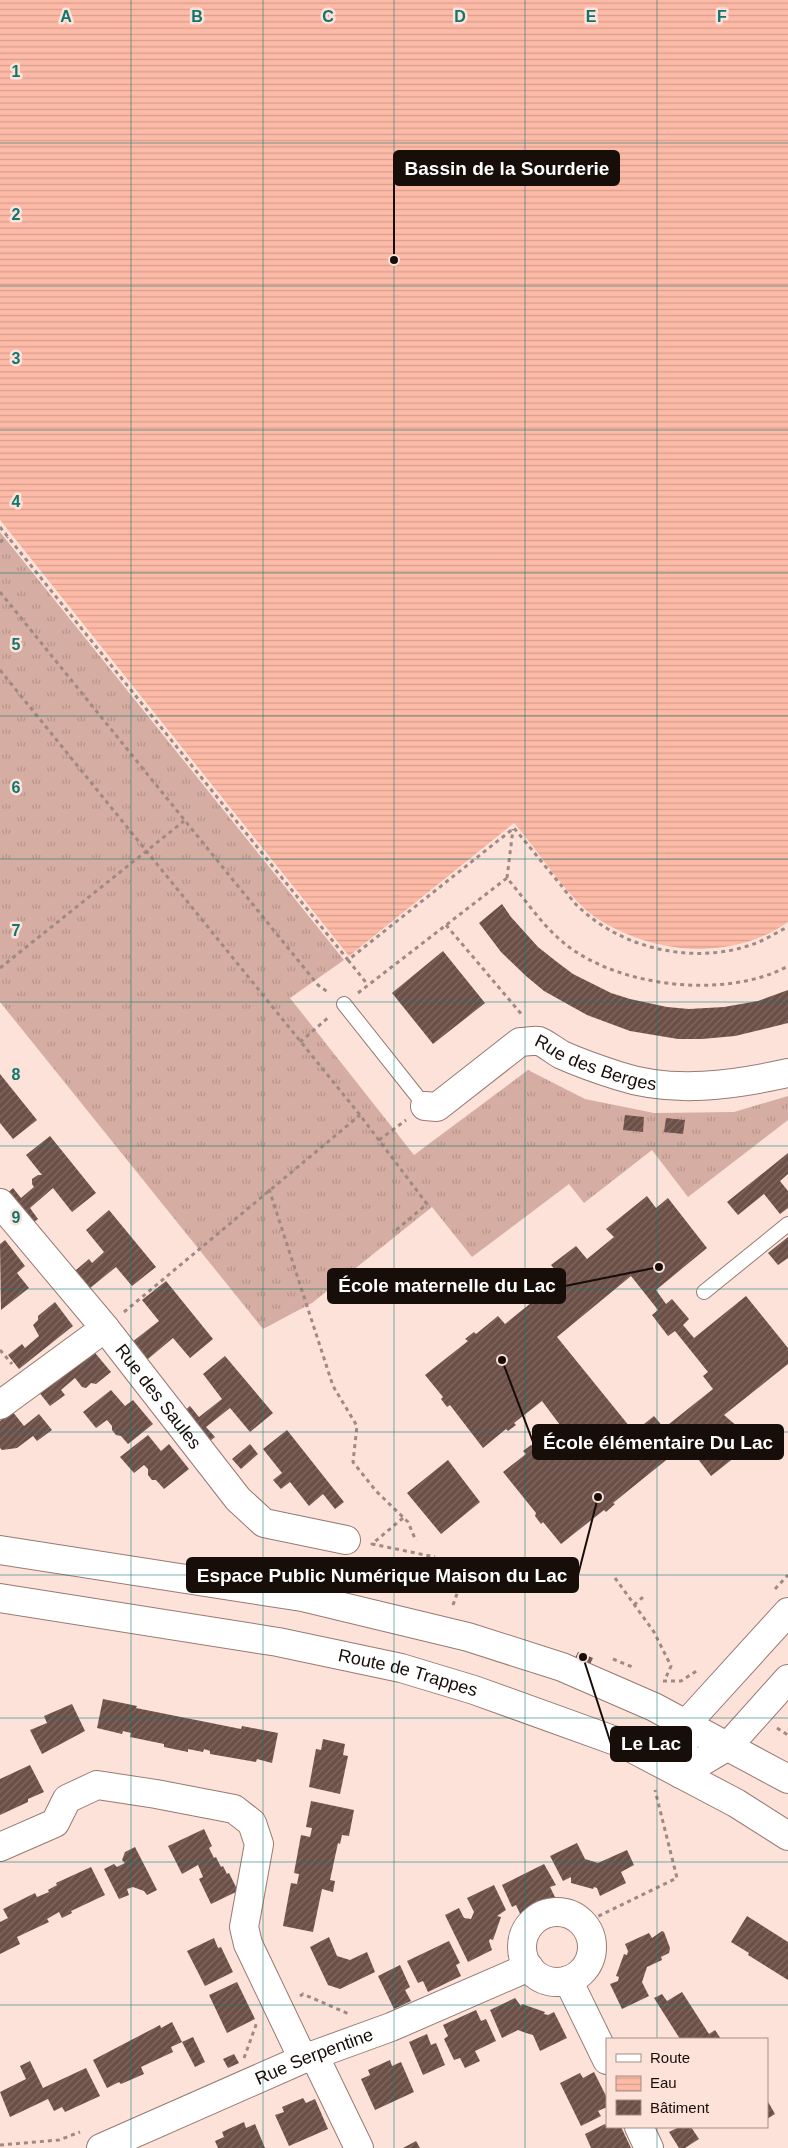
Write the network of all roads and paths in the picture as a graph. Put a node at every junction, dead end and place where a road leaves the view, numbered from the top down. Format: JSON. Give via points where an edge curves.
{"nodes":[{"id":1,"x":0,"y":526,"type":"edge"},
{"id":2,"x":8,"y":536,"type":"junction"},
{"id":3,"x":0,"y":542,"type":"edge"},
{"id":4,"x":0,"y":592,"type":"edge"},
{"id":5,"x":0,"y":670,"type":"edge"},
{"id":6,"x":184,"y":821,"type":"junction"},
{"id":7,"x":514,"y":828,"type":"junction"},
{"id":8,"x":146,"y":851,"type":"junction"},
{"id":9,"x":507,"y":878,"type":"junction"},
{"id":10,"x":446,"y":925,"type":"junction"},
{"id":11,"x":788,"y":927,"type":"edge"},
{"id":12,"x":348,"y":960,"type":"junction"},
{"id":13,"x":788,"y":966,"type":"edge"},
{"id":14,"x":0,"y":968,"type":"edge"},
{"id":15,"x":368,"y":985,"type":"junction"},
{"id":16,"x":344,"y":1004,"type":"junction"},
{"id":17,"x":526,"y":1020,"type":"dead end"},
{"id":18,"x":300,"y":1042,"type":"junction"},
{"id":19,"x":788,"y":1073,"type":"edge"},
{"id":20,"x":425,"y":1106,"type":"junction"},
{"id":21,"x":360,"y":1115,"type":"junction"},
{"id":22,"x":378,"y":1140,"type":"junction"},
{"id":23,"x":269,"y":1189,"type":"junction"},
{"id":24,"x":0,"y":1203,"type":"edge"},
{"id":25,"x":788,"y":1224,"type":"edge"},
{"id":26,"x":395,"y":1231,"type":"dead end"},
{"id":27,"x":704,"y":1292,"type":"dead end"},
{"id":28,"x":105,"y":1328,"type":"junction"},
{"id":29,"x":0,"y":1405,"type":"edge"},
{"id":30,"x":403,"y":1518,"type":"junction"},
{"id":31,"x":346,"y":1540,"type":"dead end"},
{"id":32,"x":416,"y":1541,"type":"dead end"},
{"id":33,"x":0,"y":1550,"type":"edge"},
{"id":34,"x":435,"y":1557,"type":"dead end"},
{"id":35,"x":467,"y":1565,"type":"dead end"},
{"id":36,"x":615,"y":1578,"type":"dead end"},
{"id":37,"x":643,"y":1597,"type":"dead end"},
{"id":38,"x":0,"y":1598,"type":"edge"},
{"id":39,"x":634,"y":1604,"type":"junction"},
{"id":40,"x":453,"y":1605,"type":"dead end"},
{"id":41,"x":788,"y":1612,"type":"edge"},
{"id":42,"x":788,"y":1679,"type":"edge"},
{"id":43,"x":664,"y":1682,"type":"dead end"},
{"id":44,"x":686,"y":1724,"type":"junction"},
{"id":45,"x":774,"y":1726,"type":"dead end"},
{"id":46,"x":788,"y":1735,"type":"edge"},
{"id":47,"x":728,"y":1746,"type":"junction"},
{"id":48,"x":682,"y":1774,"type":"junction"},
{"id":49,"x":788,"y":1779,"type":"edge"},
{"id":50,"x":654,"y":1786,"type":"dead end"},
{"id":51,"x":788,"y":1836,"type":"edge"},
{"id":52,"x":0,"y":1847,"type":"edge"},
{"id":53,"x":584,"y":1924,"type":"junction"},
{"id":54,"x":529,"y":1968,"type":"junction"},
{"id":55,"x":568,"y":1980,"type":"junction"},
{"id":56,"x":278,"y":2006,"type":"junction"},
{"id":57,"x":352,"y":2015,"type":"dead end"},
{"id":58,"x":309,"y":2057,"type":"junction"},
{"id":59,"x":606,"y":2058,"type":"edge"},
{"id":60,"x":242,"y":2061,"type":"dead end"},
{"id":61,"x":639,"y":2128,"type":"edge"},
{"id":62,"x":0,"y":2140,"type":"edge"},
{"id":63,"x":105,"y":2142,"type":"edge"},
{"id":64,"x":1,"y":2145,"type":"edge"},
{"id":65,"x":359,"y":2148,"type":"edge"},
{"id":66,"x":649,"y":2148,"type":"edge"}],
"edges":[{"from":1,"to":2,"type":"path"},
{"from":2,"to":3,"type":"path"},
{"from":2,"to":12,"type":"path"},
{"from":4,"to":6,"type":"path"},
{"from":5,"to":8,"type":"path"},
{"from":6,"to":8,"type":"path"},
{"from":6,"to":16,"type":"path","via":[[318,984]]},
{"from":7,"to":9,"type":"path"},
{"from":7,"to":11,"type":"path","via":[[581,910],[605,928],[630,940],[675,952],[702,953],[731,950],[760,941]]},
{"from":7,"to":12,"type":"path"},
{"from":8,"to":14,"type":"path"},
{"from":8,"to":18,"type":"path"},
{"from":9,"to":10,"type":"path"},
{"from":9,"to":13,"type":"path","via":[[556,937],[596,965],[657,983],[712,986],[775,974]]},
{"from":10,"to":15,"type":"path"},
{"from":10,"to":17,"type":"path"},
{"from":12,"to":15,"type":"path"},
{"from":15,"to":16,"type":"path"},
{"from":16,"to":18,"type":"path"},
{"from":16,"to":20,"type":"lane"},
{"from":18,"to":21,"type":"path"},
{"from":19,"to":20,"type":"street","name":"Rue des Berges","via":[[746,1082],[658,1085],[591,1067],[538,1041],[520,1042],[437,1107]]},
{"from":20,"to":22,"type":"path"},
{"from":21,"to":22,"type":"path"},
{"from":21,"to":23,"type":"path"},
{"from":22,"to":26,"type":"path","via":[[427,1204]]},
{"from":23,"to":28,"type":"path"},
{"from":23,"to":30,"type":"path","via":[[333,1386],[357,1426],[353,1462]]},
{"from":24,"to":28,"type":"street","name":"Rue des Saules"},
{"from":25,"to":27,"type":"lane"},
{"from":28,"to":29,"type":"street"},
{"from":28,"to":31,"type":"street","name":"Rue des Saules","via":[[238,1499],[264,1523]]},
{"from":30,"to":32,"type":"path"},
{"from":30,"to":34,"type":"path","via":[[372,1544]]},
{"from":33,"to":44,"type":"street","via":[[302,1598],[468,1637],[562,1667]]},
{"from":35,"to":40,"type":"path"},
{"from":36,"to":39,"type":"path"},
{"from":37,"to":39,"type":"path"},
{"from":38,"to":48,"type":"street","name":"Route de Trappes","via":[[278,1642],[401,1668],[474,1690],[624,1744]]},
{"from":39,"to":43,"type":"path","via":[[654,1632],[670,1666]]},
{"from":41,"to":44,"type":"street"},
{"from":42,"to":47,"type":"street"},
{"from":44,"to":47,"type":"street"},
{"from":44,"to":48,"type":"street"},
{"from":45,"to":46,"type":"path"},
{"from":47,"to":48,"type":"street"},
{"from":47,"to":49,"type":"street"},
{"from":48,"to":51,"type":"street","name":"Route de Trappes"},
{"from":50,"to":53,"type":"path","via":[[677,1878]]},
{"from":52,"to":56,"type":"street","via":[[55,1823],[67,1799],[97,1786],[234,1809],[252,1823],[260,1844],[244,1927],[248,1944]]},
{"from":53,"to":54,"type":"street","via":[[563,1912],[540,1916],[527,1928],[522,1945],[523,1957]]},
{"from":53,"to":55,"type":"street","via":[[590,1934],[591,1956],[582,1970]]},
{"from":54,"to":55,"type":"street","via":[[546,1980]]},
{"from":54,"to":58,"type":"street","name":"Rue Serpentine","via":[[392,2027]]},
{"from":55,"to":59,"type":"street"},
{"from":56,"to":57,"type":"path","via":[[303,1994]]},
{"from":56,"to":58,"type":"street"},
{"from":56,"to":60,"type":"path","via":[[259,2016]]},
{"from":58,"to":63,"type":"street","name":"Rue Serpentine"},
{"from":58,"to":65,"type":"street"},
{"from":61,"to":66,"type":"street"},
{"from":62,"to":64,"type":"path"},
{"from":63,"to":64,"type":"path","via":[[59,2140]]}]}
